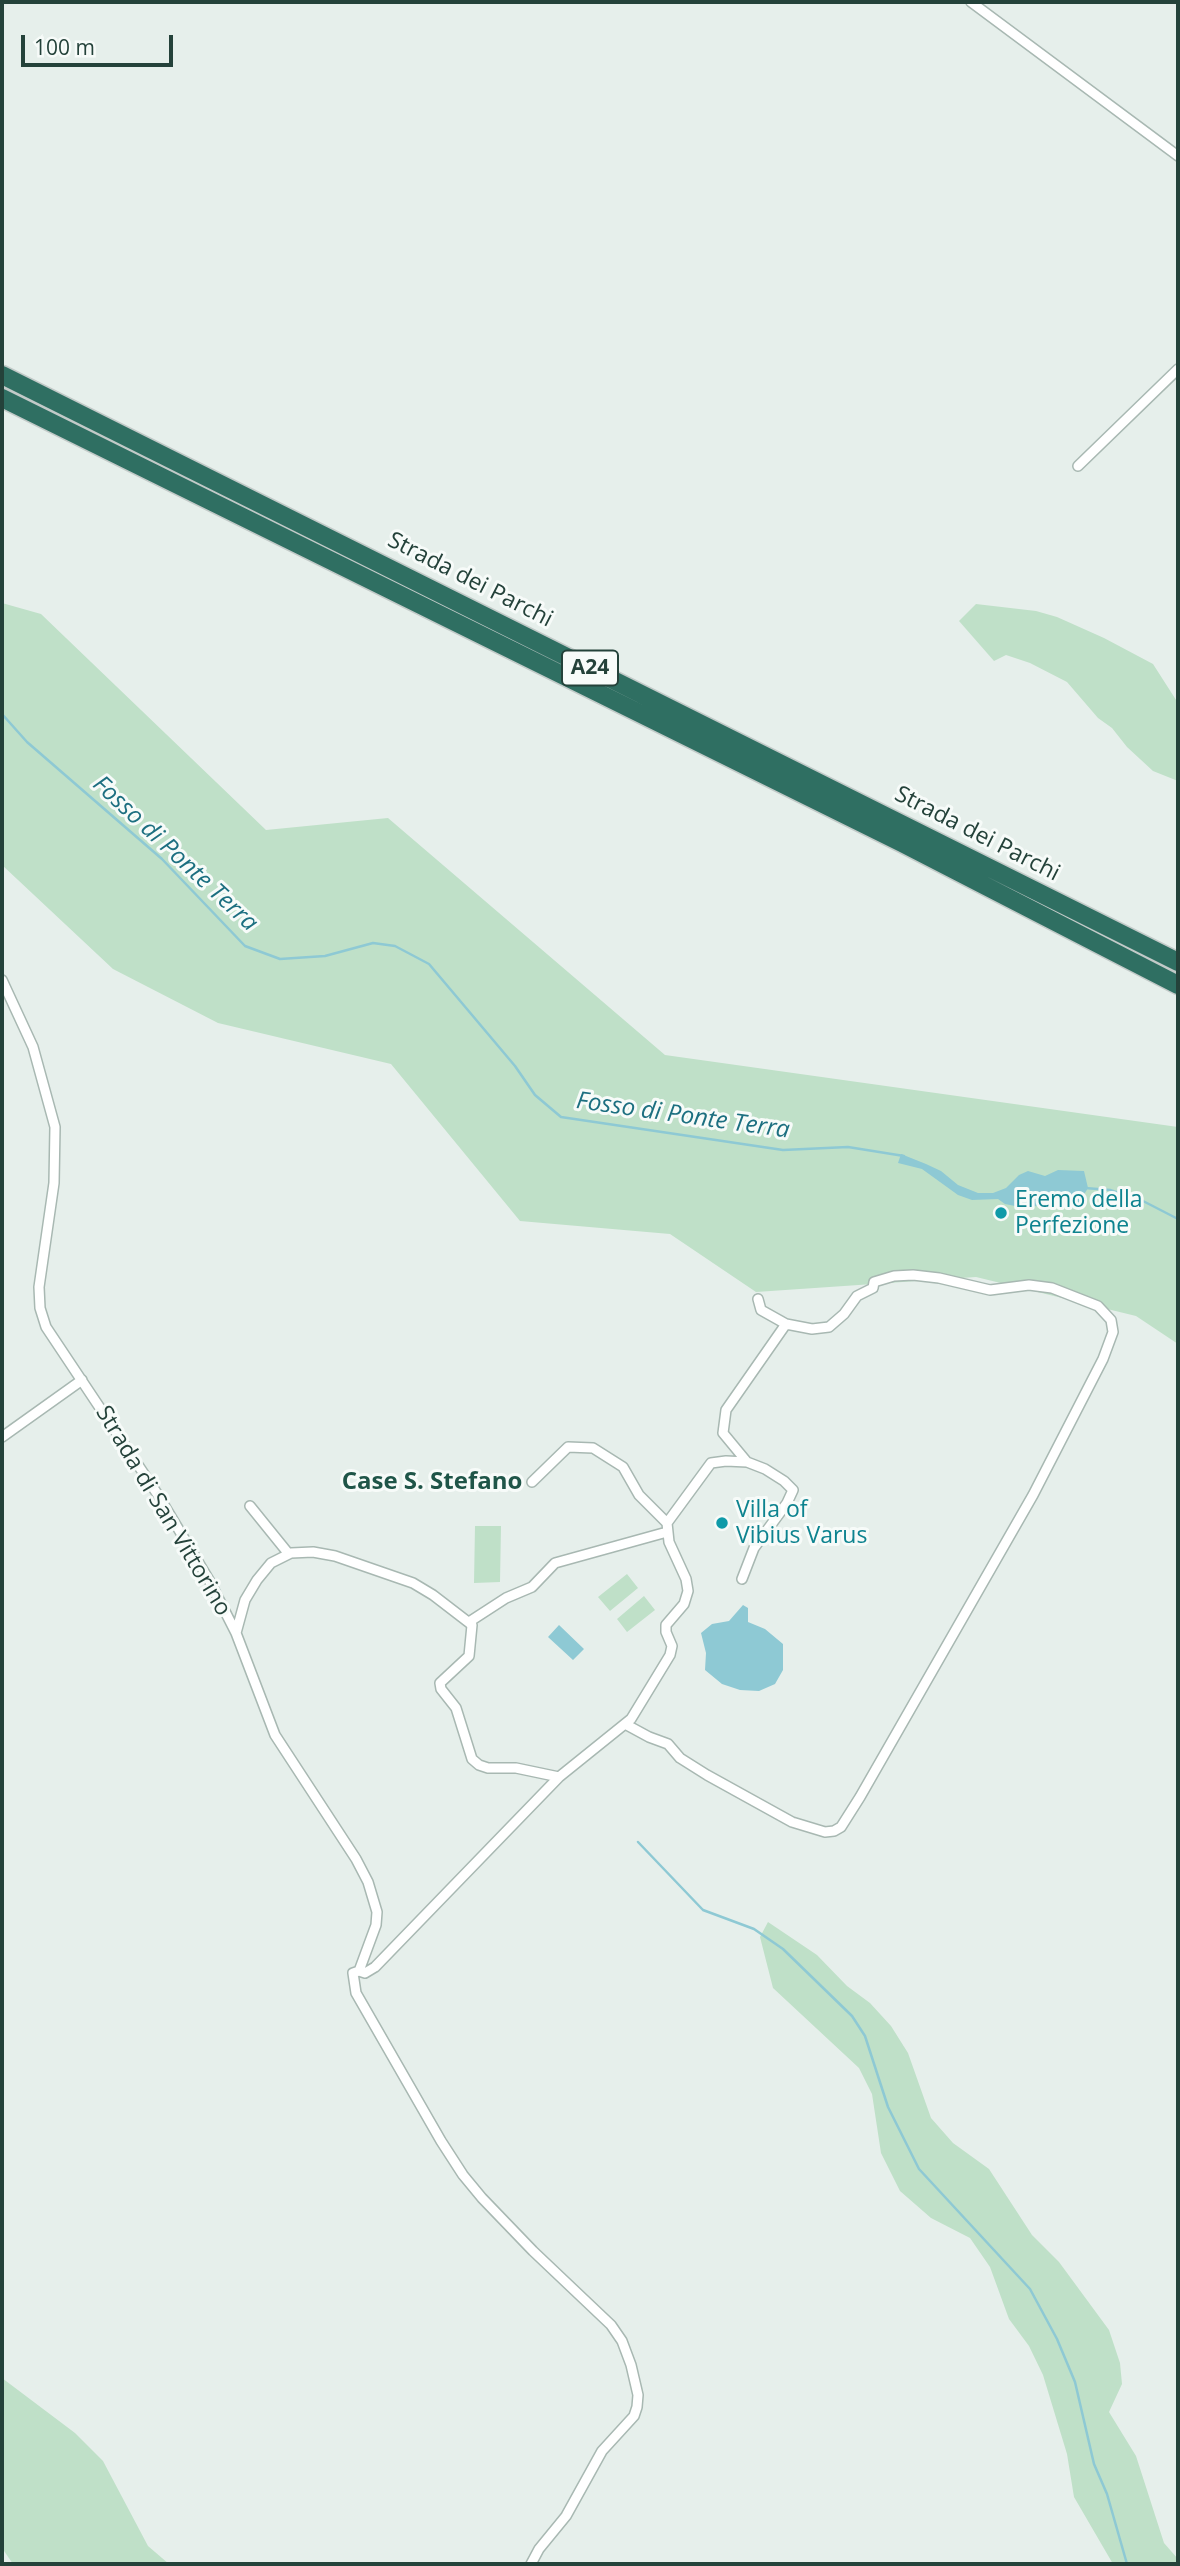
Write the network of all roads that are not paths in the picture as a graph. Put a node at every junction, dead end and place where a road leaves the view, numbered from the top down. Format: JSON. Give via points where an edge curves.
{"nodes":[{"id":1,"x":971,"y":2,"type":"edge"},
{"id":2,"x":1178,"y":156,"type":"edge"},
{"id":3,"x":1178,"y":369,"type":"edge"},
{"id":4,"x":2,"y":375,"type":"edge"},
{"id":5,"x":2,"y":398,"type":"edge"},
{"id":6,"x":1078,"y":466,"type":"dead end"},
{"id":7,"x":1178,"y":962,"type":"edge"},
{"id":8,"x":2,"y":980,"type":"edge"},
{"id":9,"x":1178,"y":985,"type":"edge"},
{"id":10,"x":758,"y":1299,"type":"dead end"},
{"id":11,"x":786,"y":1324,"type":"junction"},
{"id":12,"x":82,"y":1380,"type":"junction"},
{"id":13,"x":2,"y":1437,"type":"edge"},
{"id":14,"x":747,"y":1462,"type":"junction"},
{"id":15,"x":532,"y":1482,"type":"dead end"},
{"id":16,"x":250,"y":1506,"type":"dead end"},
{"id":17,"x":667,"y":1528,"type":"junction"},
{"id":18,"x":288,"y":1553,"type":"junction"},
{"id":19,"x":742,"y":1579,"type":"dead end"},
{"id":20,"x":469,"y":1622,"type":"junction"},
{"id":21,"x":236,"y":1633,"type":"junction"},
{"id":22,"x":625,"y":1724,"type":"junction"},
{"id":23,"x":559,"y":1777,"type":"junction"},
{"id":24,"x":359,"y":1971,"type":"junction"},
{"id":25,"x":531,"y":2564,"type":"edge"}],
"edges":[{"from":1,"to":2,"type":"street"},
{"from":3,"to":6,"type":"street"},
{"from":4,"to":7,"type":"highway","name":"Strada dei Parchi","number":"A24"},
{"from":5,"to":9,"type":"highway","name":"Strada dei Parchi","number":"A24","via":[[902,843]]},
{"from":8,"to":12,"type":"street","name":"Strada di San Vittorino","via":[[33,1047],[55,1127],[53,1189],[39,1287],[41,1312],[50,1334]]},
{"from":10,"to":11,"type":"street","via":[[761,1310]]},
{"from":11,"to":14,"type":"street","via":[[726,1410],[723,1433]]},
{"from":11,"to":22,"type":"street","via":[[826,1328],[857,1296],[873,1288],[874,1282],[913,1275],[990,1290],[1029,1285],[1052,1288],[1098,1306],[1111,1320],[1113,1332],[1028,1505],[841,1827],[825,1832],[792,1822],[680,1758],[668,1744]]},
{"from":12,"to":13,"type":"street"},
{"from":12,"to":21,"type":"street","name":"Strada di San Vittorino","via":[[175,1522]]},
{"from":14,"to":17,"type":"street","via":[[711,1463]]},
{"from":14,"to":19,"type":"street","via":[[793,1490],[754,1548]]},
{"from":15,"to":17,"type":"street","via":[[568,1447],[593,1448],[623,1467]]},
{"from":16,"to":18,"type":"street"},
{"from":17,"to":20,"type":"street","via":[[555,1563],[532,1587]]},
{"from":17,"to":22,"type":"street","via":[[687,1594],[666,1625],[670,1655]]},
{"from":18,"to":20,"type":"street","via":[[335,1556],[410,1582]]},
{"from":18,"to":21,"type":"street","via":[[271,1563],[257,1580],[245,1600]]},
{"from":20,"to":23,"type":"street","via":[[473,1629],[469,1656],[440,1683],[456,1708],[472,1759],[488,1768],[516,1768]]},
{"from":21,"to":24,"type":"street","name":"Strada di San Vittorino","via":[[275,1735],[370,1887],[376,1925]]},
{"from":22,"to":23,"type":"street"},
{"from":23,"to":24,"type":"street","via":[[375,1967]]},
{"from":24,"to":25,"type":"street","name":"Strada di San Vittorino","via":[[353,1973],[355,1990],[451,2157],[494,2211],[614,2328],[633,2369],[638,2399],[634,2416],[602,2451],[566,2516]]}]}
